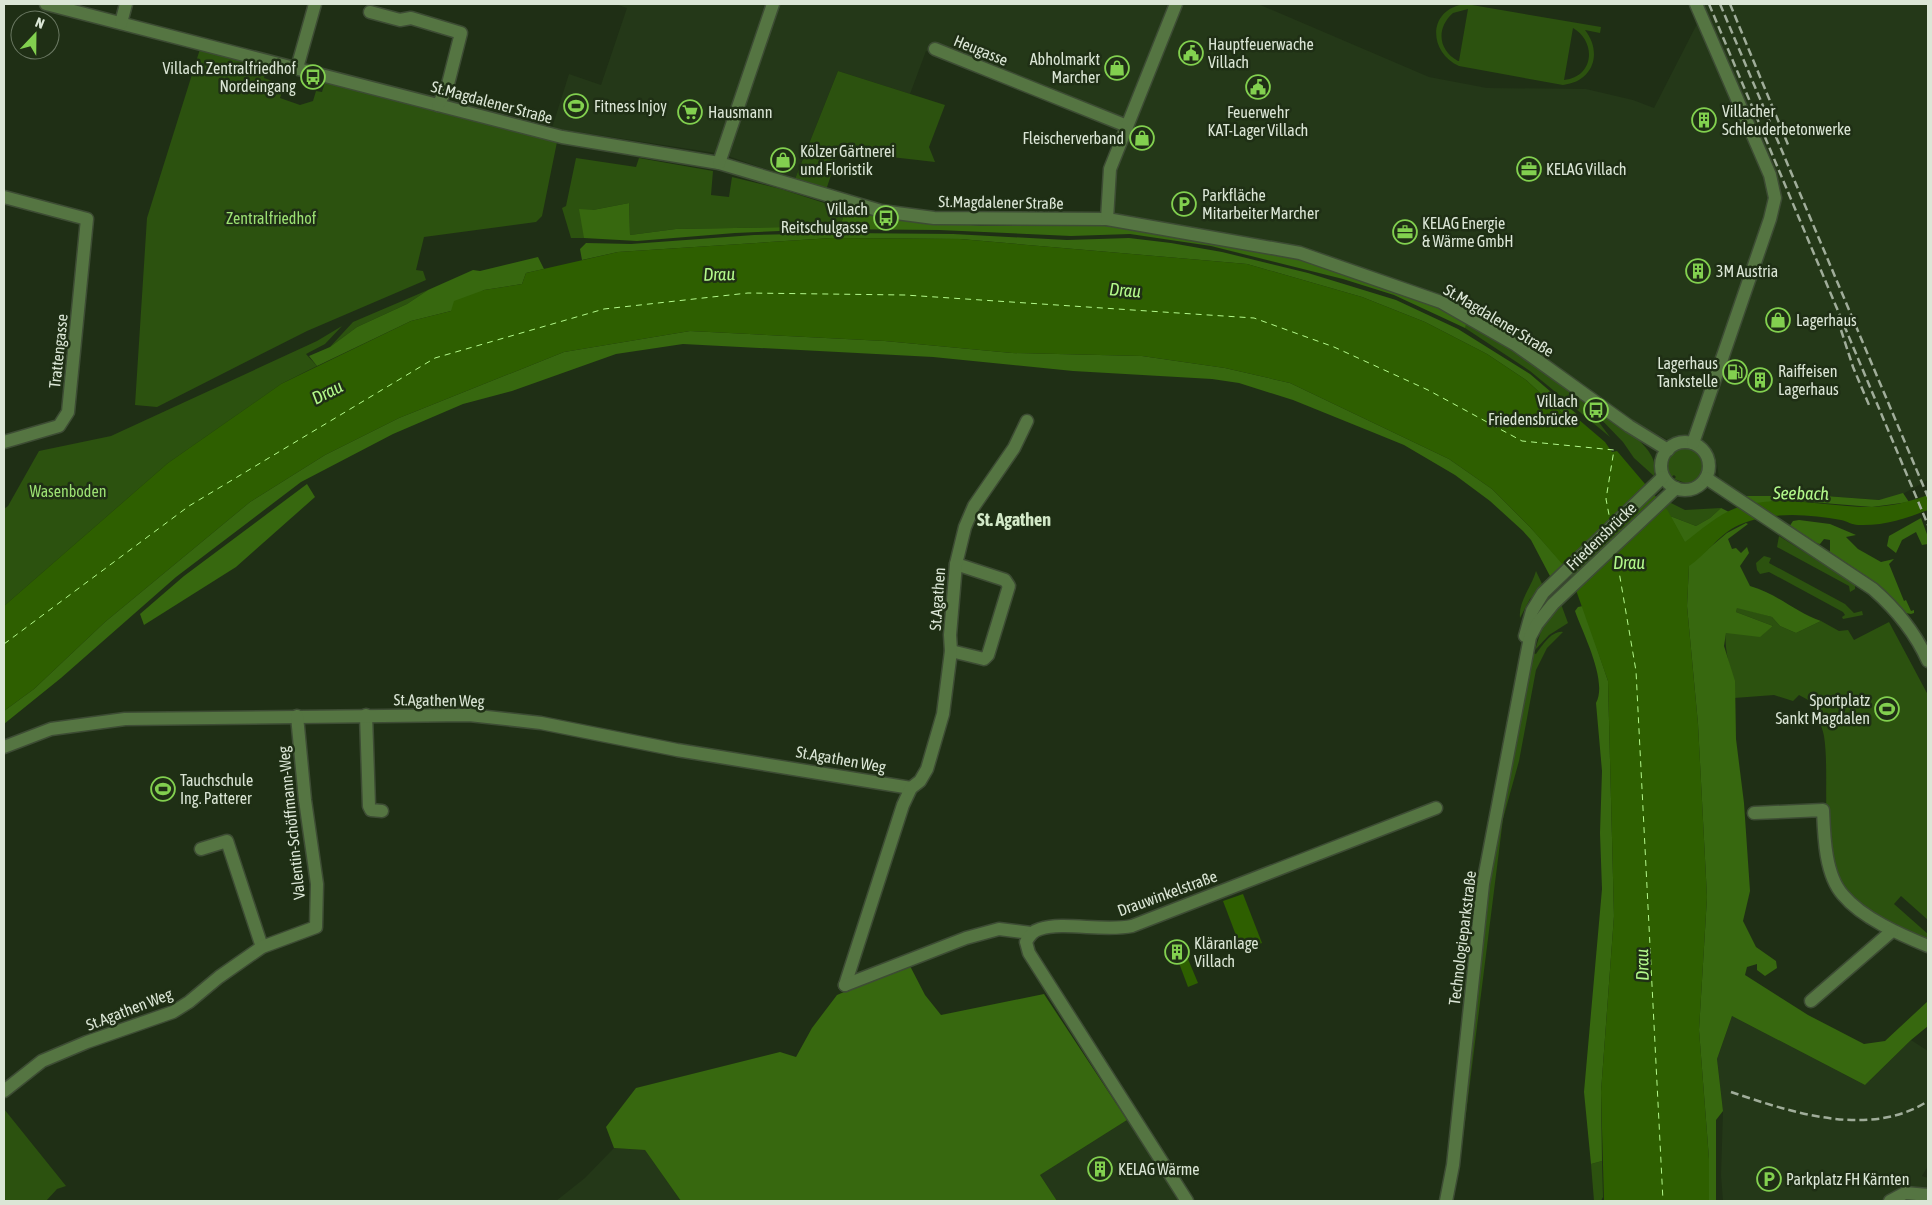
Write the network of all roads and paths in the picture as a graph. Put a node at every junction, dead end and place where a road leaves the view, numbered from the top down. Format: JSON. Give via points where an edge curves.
{"nodes":[{"id":1,"x":46,"y":4,"type":"edge"},
{"id":2,"x":126,"y":4,"type":"edge"},
{"id":3,"x":315,"y":4,"type":"edge"},
{"id":4,"x":773,"y":4,"type":"edge"},
{"id":5,"x":1176,"y":4,"type":"edge"},
{"id":6,"x":1696,"y":4,"type":"edge"},
{"id":7,"x":370,"y":12,"type":"dead end"},
{"id":8,"x":121,"y":23,"type":"junction"},
{"id":9,"x":935,"y":50,"type":"dead end"},
{"id":10,"x":297,"y":68,"type":"junction"},
{"id":11,"x":438,"y":105,"type":"junction"},
{"id":12,"x":1127,"y":126,"type":"junction"},
{"id":13,"x":719,"y":163,"type":"junction"},
{"id":14,"x":4,"y":197,"type":"edge"},
{"id":15,"x":1107,"y":219,"type":"junction"},
{"id":16,"x":1027,"y":421,"type":"dead end"},
{"id":17,"x":4,"y":442,"type":"edge"},
{"id":18,"x":1693,"y":443,"type":"junction"},
{"id":19,"x":1668,"y":450,"type":"junction"},
{"id":20,"x":1661,"y":478,"type":"junction"},
{"id":21,"x":1706,"y":478,"type":"junction"},
{"id":22,"x":1673,"y":489,"type":"junction"},
{"id":23,"x":956,"y":564,"type":"junction"},
{"id":24,"x":1542,"y":593,"type":"joint"},
{"id":25,"x":1553,"y":604,"type":"joint"},
{"id":26,"x":951,"y":651,"type":"junction"},
{"id":27,"x":1928,"y":661,"type":"edge"},
{"id":28,"x":1521,"y":681,"type":"junction"},
{"id":29,"x":366,"y":715,"type":"junction"},
{"id":30,"x":297,"y":716,"type":"junction"},
{"id":31,"x":4,"y":747,"type":"edge"},
{"id":32,"x":911,"y":788,"type":"junction"},
{"id":33,"x":1436,"y":808,"type":"dead end"},
{"id":34,"x":382,"y":811,"type":"dead end"},
{"id":35,"x":1754,"y":813,"type":"dead end"},
{"id":36,"x":201,"y":849,"type":"dead end"},
{"id":37,"x":316,"y":927,"type":"joint"},
{"id":38,"x":1892,"y":931,"type":"junction"},
{"id":39,"x":1031,"y":933,"type":"junction"},
{"id":40,"x":1928,"y":946,"type":"edge"},
{"id":41,"x":262,"y":947,"type":"junction"},
{"id":42,"x":1812,"y":1001,"type":"dead end"},
{"id":43,"x":4,"y":1091,"type":"edge"},
{"id":44,"x":1928,"y":1195,"type":"edge"},
{"id":45,"x":1187,"y":1201,"type":"edge"},
{"id":46,"x":1446,"y":1201,"type":"edge"},
{"id":47,"x":1890,"y":1201,"type":"edge"}],
"edges":[{"from":1,"to":8,"type":"street","name":"St.Magdalener Straße"},
{"from":2,"to":8,"type":"street"},
{"from":3,"to":10,"type":"street"},
{"from":4,"to":13,"type":"street"},
{"from":5,"to":12,"type":"street"},
{"from":6,"to":18,"type":"street","via":[[1770,175],[1775,198]]},
{"from":7,"to":11,"type":"street","via":[[400,20],[412,18],[461,33],[447,88]]},
{"from":8,"to":10,"type":"street","name":"St.Magdalener Straße"},
{"from":9,"to":12,"type":"street","name":"Heugasse"},
{"from":10,"to":11,"type":"street","name":"St.Magdalener Straße"},
{"from":11,"to":13,"type":"street","name":"St.Magdalener Straße","via":[[562,138]]},
{"from":12,"to":15,"type":"street","via":[[1108,174]]},
{"from":13,"to":15,"type":"street","name":"St.Magdalener Straße","via":[[881,211],[934,218]]},
{"from":14,"to":17,"type":"street","name":"Trattengasse","via":[[87,219],[68,412],[59,426]]},
{"from":15,"to":19,"type":"street","name":"St.Magdalener Straße","via":[[1300,253],[1436,300],[1516,345],[1594,402]]},
{"from":16,"to":23,"type":"street","name":"St.Agathen","via":[[1014,448],[974,506]]},
{"from":18,"to":19,"type":"street","via":[[1676,444]]},
{"from":18,"to":21,"type":"street","via":[[1704,452],[1709,462]]},
{"from":19,"to":20,"type":"street","via":[[1662,460]]},
{"from":20,"to":22,"type":"street"},
{"from":20,"to":24,"type":"street","name":"Friedensbrücke"},
{"from":21,"to":22,"type":"street","via":[[1694,488]]},
{"from":21,"to":27,"type":"street","via":[[1860,580],[1893,606]]},
{"from":22,"to":25,"type":"street","name":"Friedensbrücke"},
{"from":23,"to":26,"type":"street","name":"St.Agathen"},
{"from":23,"to":26,"type":"street","via":[[1005,580],[1009,586],[988,655],[979,659]]},
{"from":24,"to":28,"type":"street","name":"Technologieparkstraße","via":[[1527,627]]},
{"from":25,"to":28,"type":"street","name":"Technologieparkstraße","via":[[1532,632]]},
{"from":26,"to":32,"type":"street","name":"St.Agathen","via":[[948,686],[937,738],[927,769]]},
{"from":28,"to":46,"type":"street","name":"Technologieparkstraße","via":[[1483,884],[1453,1165]]},
{"from":29,"to":30,"type":"street","name":"St.Agathen Weg"},
{"from":29,"to":32,"type":"street","name":"St.Agathen Weg","via":[[469,715],[541,723],[677,750]]},
{"from":29,"to":34,"type":"street","via":[[369,806],[372,810]]},
{"from":30,"to":31,"type":"street","name":"St.Agathen Weg","via":[[100,721],[51,729]]},
{"from":30,"to":37,"type":"street","name":"Valentin-Schöffmann-Weg","via":[[317,884]]},
{"from":32,"to":39,"type":"street","via":[[883,862],[845,985],[966,938],[999,929]]},
{"from":33,"to":39,"type":"street","name":"Drauwinkelstraße","via":[[1132,926],[1118,929],[1055,927]]},
{"from":35,"to":38,"type":"street","via":[[1823,810],[1824,840],[1830,868],[1842,895]]},
{"from":36,"to":41,"type":"street","via":[[227,841]]},
{"from":37,"to":41,"type":"street","name":"St.Agathen Weg"},
{"from":38,"to":40,"type":"street"},
{"from":38,"to":42,"type":"street"},
{"from":39,"to":45,"type":"street","via":[[1026,942],[1029,954]]},
{"from":41,"to":43,"type":"street","name":"St.Agathen Weg","via":[[173,1012],[59,1052],[28,1070]]},
{"from":44,"to":47,"type":"street","via":[[1905,1193]]}]}
